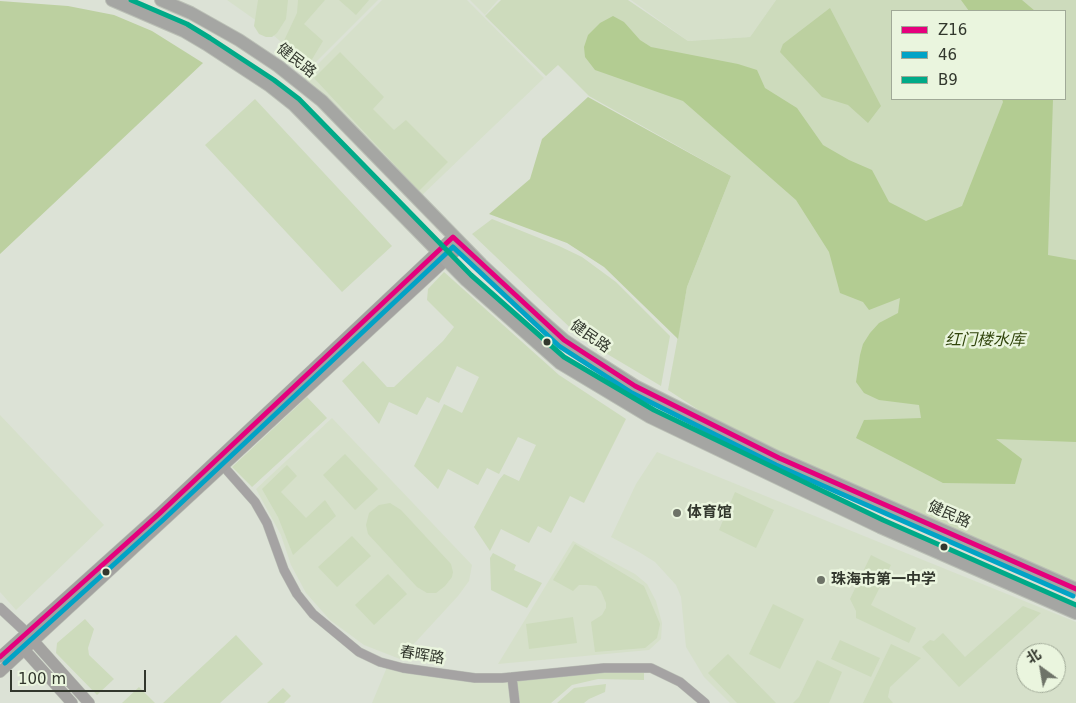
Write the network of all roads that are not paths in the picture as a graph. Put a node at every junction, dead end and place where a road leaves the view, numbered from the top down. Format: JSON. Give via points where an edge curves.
{"nodes":[{"id":1,"x":112,"y":0,"type":"edge"},
{"id":2,"x":161,"y":0,"type":"edge"},
{"id":3,"x":458,"y":241,"type":"junction"},
{"id":4,"x":441,"y":255,"type":"junction"},
{"id":5,"x":224,"y":467,"type":"junction"},
{"id":6,"x":1076,"y":589,"type":"edge"},
{"id":7,"x":0,"y":608,"type":"edge"},
{"id":8,"x":1076,"y":613,"type":"edge"},
{"id":9,"x":30,"y":637,"type":"junction"},
{"id":10,"x":20,"y":645,"type":"junction"},
{"id":11,"x":0,"y":657,"type":"edge"},
{"id":12,"x":0,"y":672,"type":"edge"},
{"id":13,"x":512,"y":677,"type":"junction"},
{"id":14,"x":72,"y":703,"type":"edge"},
{"id":15,"x":89,"y":703,"type":"edge"},
{"id":16,"x":515,"y":703,"type":"edge"},
{"id":17,"x":705,"y":703,"type":"edge"}],
"edges":[{"from":1,"to":4,"type":"main road","via":[[192,36],[270,86],[300,111]]},
{"from":2,"to":3,"type":"main road","name":"健民路","via":[[239,40],[322,101]]},
{"from":3,"to":4,"type":"main road"},
{"from":3,"to":6,"type":"main road","name":"健民路","via":[[564,340],[635,386],[780,458]]},
{"from":4,"to":5,"type":"main road"},
{"from":4,"to":8,"type":"main road","via":[[560,363],[633,408],[880,527]]},
{"from":4,"to":9,"type":"main road"},
{"from":5,"to":9,"type":"main road"},
{"from":5,"to":13,"type":"street","name":"春晖路","via":[[255,502],[297,594],[313,614],[343,641],[380,662],[403,668],[475,678]]},
{"from":7,"to":9,"type":"street"},
{"from":9,"to":10,"type":"main road"},
{"from":9,"to":15,"type":"main road"},
{"from":10,"to":11,"type":"main road"},
{"from":10,"to":12,"type":"main road"},
{"from":10,"to":14,"type":"main road"},
{"from":13,"to":16,"type":"street"},
{"from":13,"to":17,"type":"street","name":"春晖路","via":[[604,668],[651,668],[680,682]]}]}
